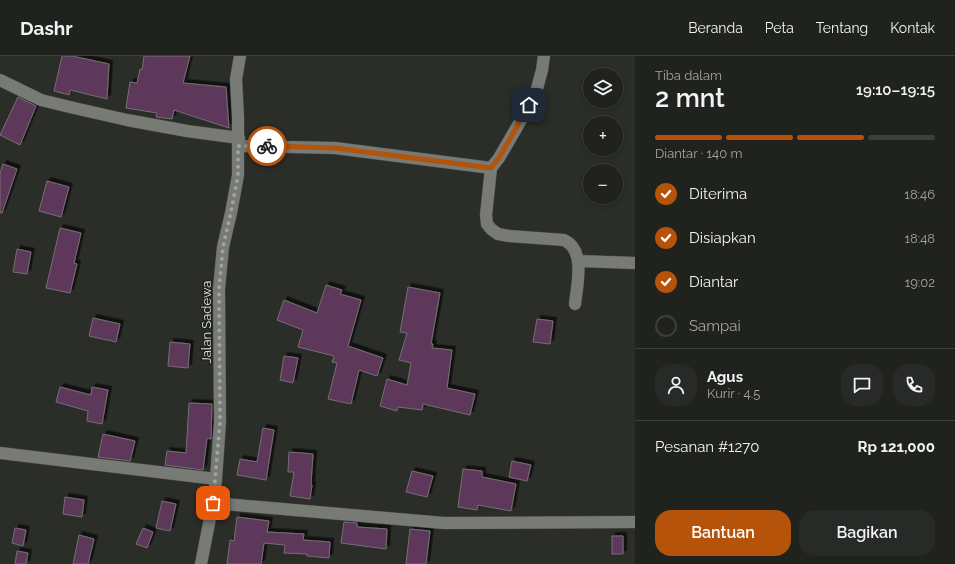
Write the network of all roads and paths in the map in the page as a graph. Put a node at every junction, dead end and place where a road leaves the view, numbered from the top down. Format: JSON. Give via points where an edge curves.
{"nodes":[{"id":1,"x":240,"y":56,"type":"edge"},
{"id":2,"x":544,"y":56,"type":"edge"},
{"id":3,"x":0,"y":80,"type":"edge"},
{"id":4,"x":246,"y":144,"type":"junction"},
{"id":5,"x":491,"y":168,"type":"junction"},
{"id":6,"x":579,"y":262,"type":"junction"},
{"id":7,"x":635,"y":263,"type":"edge"},
{"id":8,"x":576,"y":304,"type":"dead end"},
{"id":9,"x":0,"y":453,"type":"edge"},
{"id":10,"x":216,"y":479,"type":"junction"},
{"id":11,"x":224,"y":504,"type":"junction"},
{"id":12,"x":635,"y":522,"type":"edge"},
{"id":13,"x":201,"y":564,"type":"edge"}],
"edges":[{"from":1,"to":4,"type":"street","name":"Jalan Sadewa","via":[[236,79]]},
{"from":2,"to":5,"type":"street","via":[[535,96]]},
{"from":3,"to":4,"type":"street","via":[[41,100]]},
{"from":4,"to":5,"type":"street","via":[[335,148]]},
{"from":4,"to":10,"type":"street","name":"Jalan Sadewa","via":[[223,247],[219,289],[220,422]]},
{"from":5,"to":6,"type":"street","via":[[486,215],[491,229],[498,234],[509,236],[564,240],[574,248]]},
{"from":6,"to":7,"type":"street"},
{"from":6,"to":8,"type":"street"},
{"from":9,"to":10,"type":"street"},
{"from":10,"to":11,"type":"street","name":"Jalan Sadewa"},
{"from":11,"to":12,"type":"street","via":[[444,523]]},
{"from":11,"to":13,"type":"street","name":"Jalan Sadewa"}]}
